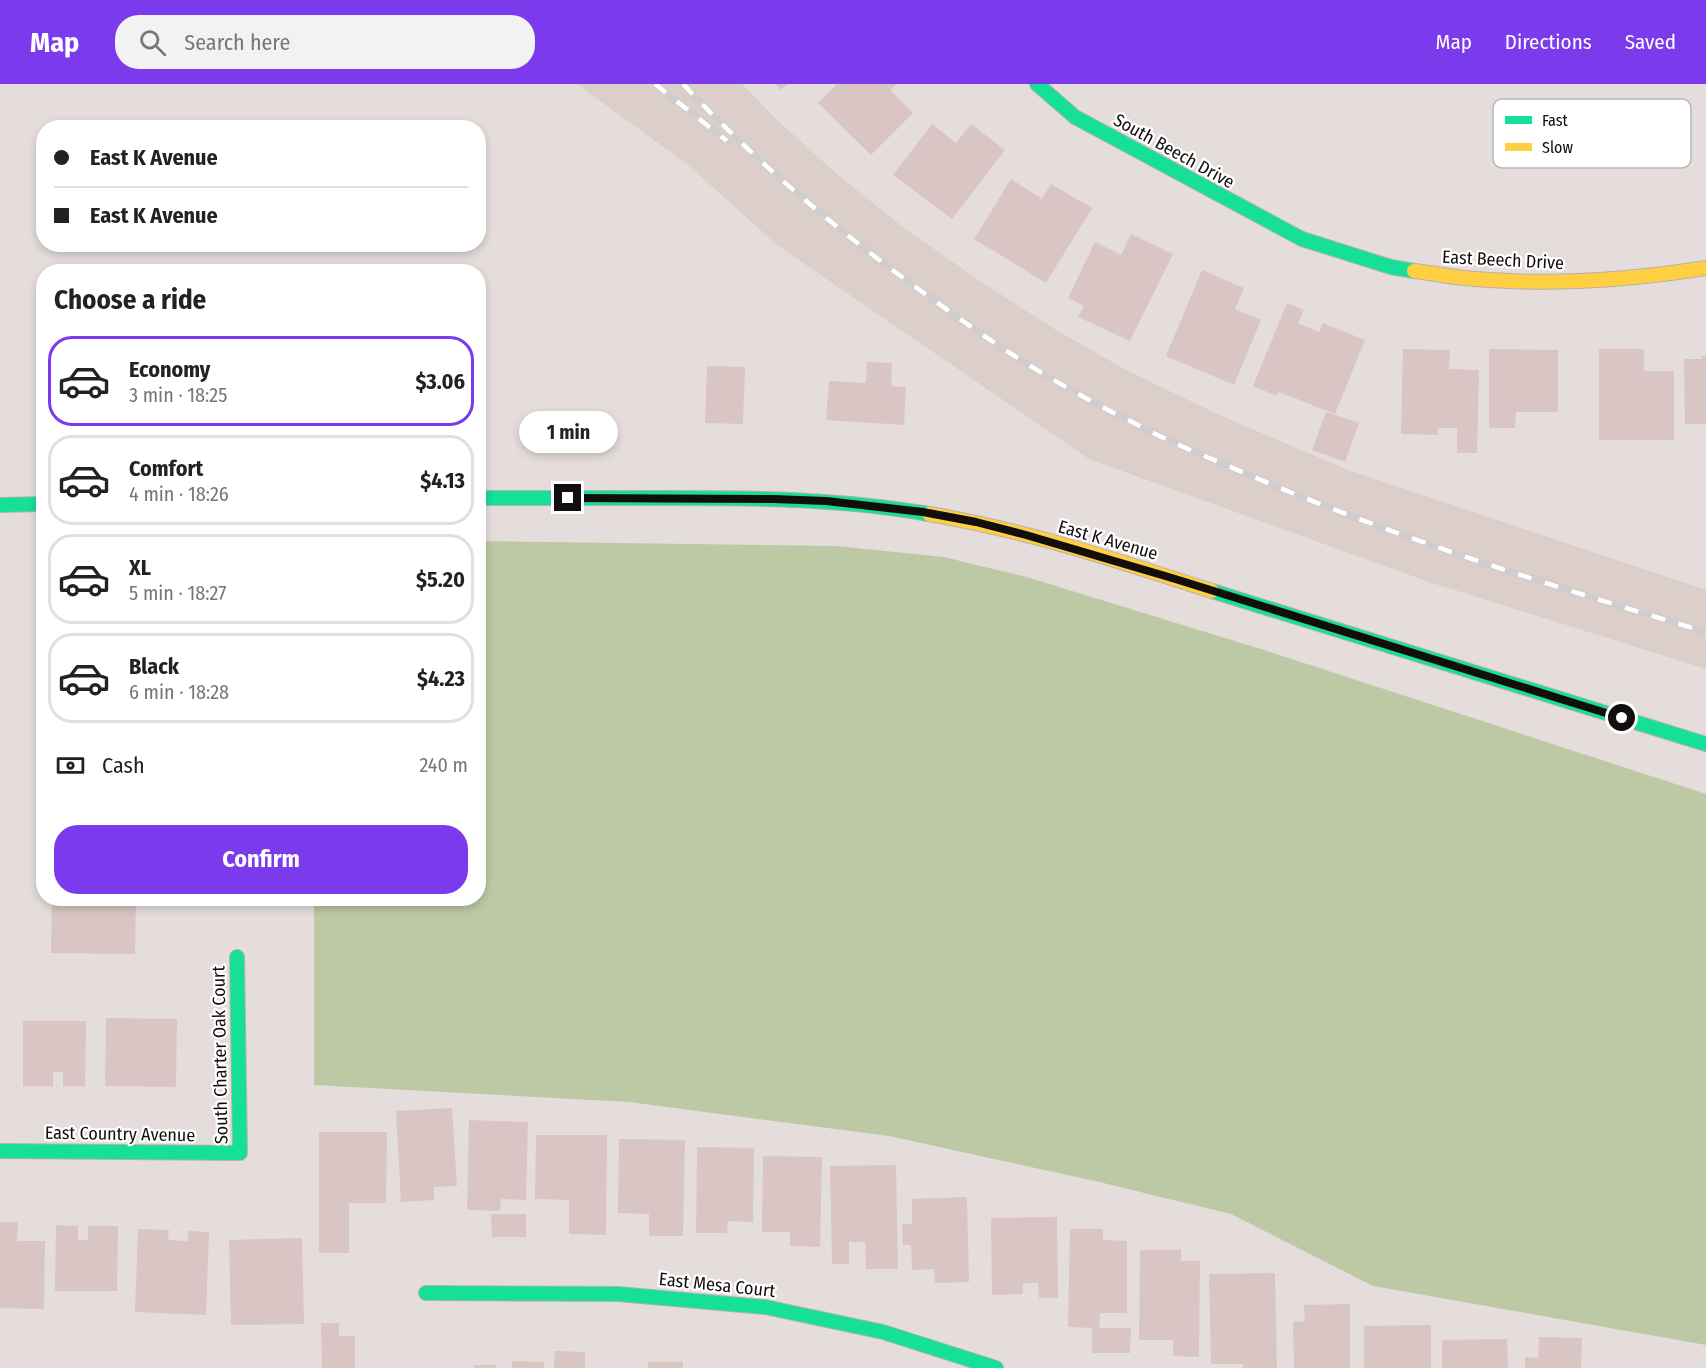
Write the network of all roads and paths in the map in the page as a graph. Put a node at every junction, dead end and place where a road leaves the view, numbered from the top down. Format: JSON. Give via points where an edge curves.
{"nodes":[{"id":1,"x":1037,"y":84,"type":"edge"},
{"id":2,"x":1302,"y":239,"type":"joint"},
{"id":3,"x":1706,"y":268,"type":"edge"},
{"id":4,"x":486,"y":498,"type":"edge"},
{"id":5,"x":36,"y":504,"type":"edge"},
{"id":6,"x":0,"y":505,"type":"edge"},
{"id":7,"x":1706,"y":744,"type":"edge"},
{"id":8,"x":237,"y":957,"type":"dead end"},
{"id":9,"x":0,"y":1151,"type":"edge"},
{"id":10,"x":240,"y":1153,"type":"joint"},
{"id":11,"x":426,"y":1293,"type":"dead end"},
{"id":12,"x":996,"y":1368,"type":"edge"}],
"edges":[{"from":1,"to":2,"type":"street","name":"South Beech Drive","via":[[1075,117]]},
{"from":2,"to":3,"type":"street","name":"East Beech Drive","via":[[1391,267],[1464,278],[1612,280]]},
{"from":4,"to":7,"type":"street","name":"East K Avenue","via":[[805,500],[941,515],[1026,535],[1172,578]]},
{"from":5,"to":6,"type":"street"},
{"from":8,"to":10,"type":"street","name":"South Charter Oak Court"},
{"from":9,"to":10,"type":"street","name":"East Country Avenue"},
{"from":11,"to":12,"type":"street","name":"East Mesa Court","via":[[618,1294],[765,1306],[884,1332]]}]}
